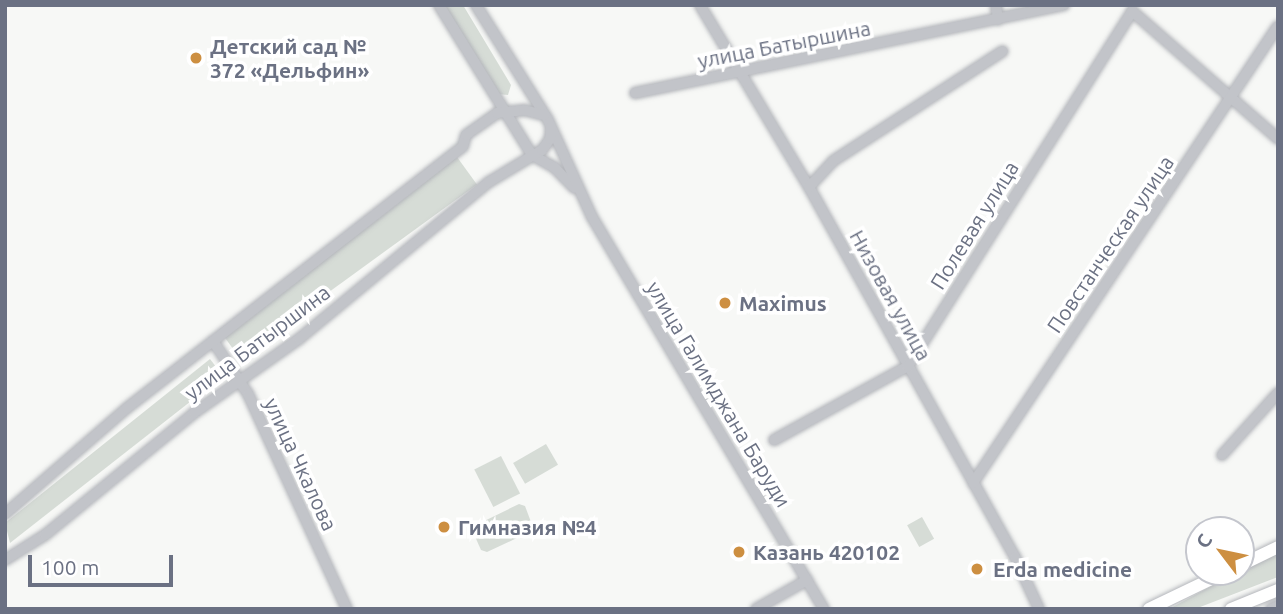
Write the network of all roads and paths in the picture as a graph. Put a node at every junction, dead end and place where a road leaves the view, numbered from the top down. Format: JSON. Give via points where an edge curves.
{"nodes":[{"id":1,"x":439,"y":5,"type":"edge"},
{"id":2,"x":476,"y":5,"type":"edge"},
{"id":3,"x":700,"y":5,"type":"edge"},
{"id":4,"x":996,"y":5,"type":"edge"},
{"id":5,"x":1063,"y":5,"type":"edge"},
{"id":6,"x":998,"y":20,"type":"junction"},
{"id":7,"x":1278,"y":26,"type":"edge"},
{"id":8,"x":1003,"y":51,"type":"dead end"},
{"id":9,"x":741,"y":73,"type":"junction"},
{"id":10,"x":635,"y":93,"type":"dead end"},
{"id":11,"x":1231,"y":99,"type":"junction"},
{"id":12,"x":508,"y":111,"type":"junction"},
{"id":13,"x":545,"y":116,"type":"junction"},
{"id":14,"x":551,"y":127,"type":"junction"},
{"id":15,"x":1278,"y":139,"type":"edge"},
{"id":16,"x":532,"y":155,"type":"junction"},
{"id":17,"x":809,"y":187,"type":"junction"},
{"id":18,"x":581,"y":198,"type":"junction"},
{"id":19,"x":213,"y":341,"type":"junction"},
{"id":20,"x":908,"y":366,"type":"junction"},
{"id":21,"x":240,"y":381,"type":"junction"},
{"id":22,"x":1278,"y":393,"type":"edge"},
{"id":23,"x":774,"y":440,"type":"dead end"},
{"id":24,"x":1222,"y":455,"type":"dead end"},
{"id":25,"x":973,"y":483,"type":"junction"},
{"id":26,"x":5,"y":514,"type":"edge"},
{"id":27,"x":1278,"y":547,"type":"edge"},
{"id":28,"x":1255,"y":558,"type":"edge"},
{"id":29,"x":5,"y":560,"type":"edge"},
{"id":30,"x":807,"y":580,"type":"junction"},
{"id":31,"x":1197,"y":586,"type":"edge"},
{"id":32,"x":1278,"y":590,"type":"edge"},
{"id":33,"x":347,"y":609,"type":"edge"},
{"id":34,"x":756,"y":609,"type":"edge"},
{"id":35,"x":824,"y":609,"type":"edge"},
{"id":36,"x":1039,"y":609,"type":"edge"},
{"id":37,"x":1149,"y":609,"type":"edge"},
{"id":38,"x":1231,"y":609,"type":"edge"}],
"edges":[{"from":1,"to":12,"type":"street"},
{"from":2,"to":13,"type":"street"},
{"from":3,"to":9,"type":"street","name":"Низовая улица"},
{"from":4,"to":6,"type":"street"},
{"from":5,"to":6,"type":"street","name":"улица Батыршина"},
{"from":6,"to":9,"type":"street","name":"улица Батыршина"},
{"from":7,"to":11,"type":"street","name":"Повстанческая улица"},
{"from":8,"to":17,"type":"street","via":[[833,161]]},
{"from":9,"to":10,"type":"street","name":"улица Батыршина"},
{"from":9,"to":17,"type":"street","name":"Низовая улица"},
{"from":11,"to":15,"type":"street"},
{"from":11,"to":20,"type":"street","name":"Полевая улица","via":[[1132,11]]},
{"from":11,"to":25,"type":"street","name":"Повстанческая улица"},
{"from":12,"to":13,"type":"street"},
{"from":12,"to":16,"type":"street"},
{"from":12,"to":19,"type":"street","name":"улица Батыршина","via":[[497,113],[466,135],[463,146]]},
{"from":13,"to":14,"type":"street"},
{"from":14,"to":16,"type":"street","via":[[548,144]]},
{"from":14,"to":18,"type":"street"},
{"from":16,"to":18,"type":"street","via":[[561,174]]},
{"from":16,"to":21,"type":"street","name":"улица Батыршина","via":[[489,182],[299,339]]},
{"from":17,"to":20,"type":"street","name":"Низовая улица"},
{"from":18,"to":30,"type":"street","name":"улица Галимджана Баруди"},
{"from":19,"to":21,"type":"street","name":"улица Чкалова"},
{"from":19,"to":26,"type":"street","name":"улица Батыршина"},
{"from":20,"to":23,"type":"street","name":"Полевая улица"},
{"from":20,"to":25,"type":"street","name":"Низовая улица"},
{"from":21,"to":29,"type":"street","name":"улица Батыршина","via":[[45,535]]},
{"from":21,"to":33,"type":"street","name":"улица Чкалова"},
{"from":22,"to":24,"type":"street"},
{"from":25,"to":36,"type":"street","name":"Низовая улица"},
{"from":27,"to":28,"type":"main road"},
{"from":30,"to":34,"type":"street"},
{"from":30,"to":35,"type":"street","name":"улица Галимджана Баруди"},
{"from":31,"to":37,"type":"main road"},
{"from":32,"to":38,"type":"main road"}]}
